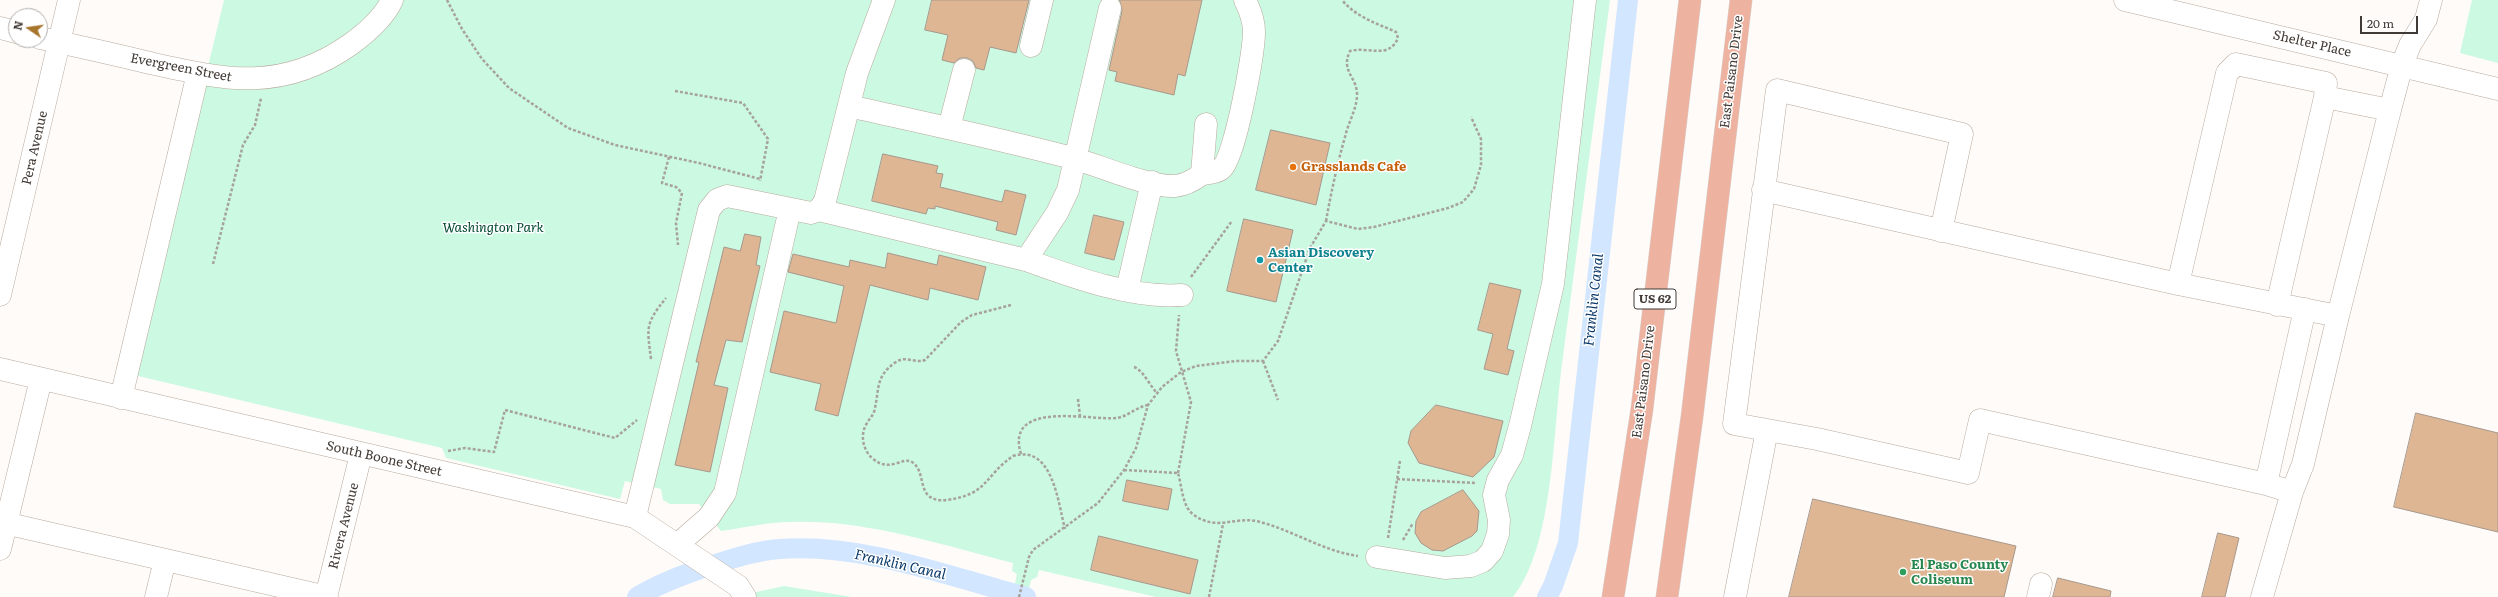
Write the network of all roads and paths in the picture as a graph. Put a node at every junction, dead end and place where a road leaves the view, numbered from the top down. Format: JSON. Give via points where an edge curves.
{"nodes":[{"id":1,"x":69,"y":0,"type":"edge"},
{"id":2,"x":392,"y":0,"type":"edge"},
{"id":3,"x":447,"y":0,"type":"edge"},
{"id":4,"x":884,"y":0,"type":"edge"},
{"id":5,"x":1042,"y":0,"type":"edge"},
{"id":6,"x":1245,"y":0,"type":"edge"},
{"id":7,"x":1342,"y":0,"type":"edge"},
{"id":8,"x":1586,"y":0,"type":"edge"},
{"id":9,"x":1690,"y":0,"type":"edge"},
{"id":10,"x":1741,"y":0,"type":"edge"},
{"id":11,"x":2125,"y":0,"type":"edge"},
{"id":12,"x":2431,"y":0,"type":"edge"},
{"id":13,"x":1110,"y":8,"type":"dead end"},
{"id":14,"x":50,"y":40,"type":"edge"},
{"id":15,"x":1031,"y":46,"type":"dead end"},
{"id":16,"x":2402,"y":65,"type":"junction"},
{"id":17,"x":964,"y":70,"type":"dead end"},
{"id":18,"x":198,"y":73,"type":"junction"},
{"id":19,"x":265,"y":78,"type":"junction"},
{"id":20,"x":2498,"y":89,"type":"edge"},
{"id":21,"x":676,"y":90,"type":"dead end"},
{"id":22,"x":2325,"y":97,"type":"junction"},
{"id":23,"x":849,"y":106,"type":"junction"},
{"id":24,"x":2390,"y":110,"type":"junction"},
{"id":25,"x":1471,"y":117,"type":"dead end"},
{"id":26,"x":1206,"y":124,"type":"dead end"},
{"id":27,"x":949,"y":128,"type":"junction"},
{"id":28,"x":669,"y":157,"type":"junction"},
{"id":29,"x":1076,"y":159,"type":"junction"},
{"id":30,"x":1202,"y":174,"type":"junction"},
{"id":31,"x":760,"y":179,"type":"junction"},
{"id":32,"x":1152,"y":182,"type":"junction"},
{"id":33,"x":1763,"y":190,"type":"junction"},
{"id":34,"x":756,"y":202,"type":"junction"},
{"id":35,"x":790,"y":208,"type":"junction"},
{"id":36,"x":819,"y":210,"type":"junction"},
{"id":37,"x":1326,"y":221,"type":"junction"},
{"id":38,"x":1232,"y":222,"type":"dead end"},
{"id":39,"x":1941,"y":231,"type":"junction"},
{"id":40,"x":677,"y":250,"type":"dead end"},
{"id":41,"x":1026,"y":260,"type":"junction"},
{"id":42,"x":213,"y":264,"type":"dead end"},
{"id":43,"x":2178,"y":284,"type":"junction"},
{"id":44,"x":1127,"y":290,"type":"junction"},
{"id":45,"x":667,"y":292,"type":"dead end"},
{"id":46,"x":0,"y":295,"type":"edge"},
{"id":47,"x":1182,"y":295,"type":"junction"},
{"id":48,"x":1012,"y":305,"type":"dead end"},
{"id":49,"x":2277,"y":305,"type":"junction"},
{"id":50,"x":2305,"y":310,"type":"junction"},
{"id":51,"x":2338,"y":316,"type":"junction"},
{"id":52,"x":1263,"y":362,"type":"junction"},
{"id":53,"x":651,"y":363,"type":"dead end"},
{"id":54,"x":1134,"y":367,"type":"dead end"},
{"id":55,"x":0,"y":369,"type":"edge"},
{"id":56,"x":1183,"y":372,"type":"junction"},
{"id":57,"x":41,"y":379,"type":"junction"},
{"id":58,"x":1158,"y":393,"type":"junction"},
{"id":59,"x":121,"y":398,"type":"junction"},
{"id":60,"x":1078,"y":399,"type":"dead end"},
{"id":61,"x":1278,"y":400,"type":"dead end"},
{"id":62,"x":1148,"y":405,"type":"junction"},
{"id":63,"x":639,"y":413,"type":"dead end"},
{"id":64,"x":1080,"y":416,"type":"junction"},
{"id":65,"x":1767,"y":430,"type":"junction"},
{"id":66,"x":441,"y":452,"type":"dead end"},
{"id":67,"x":361,"y":454,"type":"junction"},
{"id":68,"x":1021,"y":454,"type":"junction"},
{"id":69,"x":1400,"y":461,"type":"dead end"},
{"id":70,"x":1124,"y":470,"type":"junction"},
{"id":71,"x":1178,"y":473,"type":"junction"},
{"id":72,"x":1397,"y":479,"type":"junction"},
{"id":73,"x":1480,"y":481,"type":"dead end"},
{"id":74,"x":2266,"y":484,"type":"junction"},
{"id":75,"x":2292,"y":492,"type":"junction"},
{"id":76,"x":635,"y":517,"type":"junction"},
{"id":77,"x":3,"y":523,"type":"edge"},
{"id":78,"x":1413,"y":523,"type":"dead end"},
{"id":79,"x":1223,"y":524,"type":"junction"},
{"id":80,"x":1064,"y":529,"type":"junction"},
{"id":81,"x":681,"y":546,"type":"junction"},
{"id":82,"x":0,"y":549,"type":"edge"},
{"id":83,"x":1382,"y":553,"type":"junction"},
{"id":84,"x":165,"y":560,"type":"junction"},
{"id":85,"x":742,"y":592,"type":"edge"},
{"id":86,"x":156,"y":597,"type":"edge"},
{"id":87,"x":327,"y":597,"type":"edge"},
{"id":88,"x":1018,"y":597,"type":"edge"},
{"id":89,"x":1209,"y":597,"type":"edge"},
{"id":90,"x":1613,"y":597,"type":"edge"},
{"id":91,"x":1667,"y":597,"type":"edge"},
{"id":92,"x":1735,"y":597,"type":"edge"},
{"id":93,"x":2262,"y":597,"type":"edge"}],
"edges":[{"from":1,"to":14,"type":"street","name":"Pera Avenue"},
{"from":2,"to":19,"type":"street","name":"Evergreen Street","via":[[367,32],[342,50],[309,67]]},
{"from":3,"to":28,"type":"path","via":[[482,59],[509,88],[534,107],[568,128],[615,145]]},
{"from":4,"to":23,"type":"street","via":[[857,73]]},
{"from":5,"to":15,"type":"street"},
{"from":6,"to":30,"type":"street","via":[[1251,12],[1254,32],[1245,93],[1230,155],[1223,168],[1217,172]]},
{"from":7,"to":37,"type":"path","via":[[1362,17],[1396,32],[1398,38],[1395,45],[1383,52],[1359,48],[1350,51],[1346,59],[1357,94],[1355,109],[1343,142]]},
{"from":8,"to":83,"type":"street","via":[[1553,284],[1512,455],[1498,480],[1494,496],[1499,520],[1498,534],[1492,551],[1483,561],[1470,566],[1445,568]]},
{"from":9,"to":90,"type":"main road","name":"East Paisano Drive","number":"US 62","via":[[1642,409]]},
{"from":10,"to":91,"type":"main road","name":"East Paisano Drive","via":[[1692,417]]},
{"from":11,"to":16,"type":"street","name":"Shelter Place"},
{"from":12,"to":16,"type":"street","via":[[2426,19],[2410,45]]},
{"from":13,"to":29,"type":"street"},
{"from":14,"to":18,"type":"street","name":"Evergreen Street"},
{"from":14,"to":46,"type":"street","name":"Pera Avenue"},
{"from":16,"to":20,"type":"street","name":"Shelter Place"},
{"from":16,"to":24,"type":"street"},
{"from":17,"to":27,"type":"street"},
{"from":18,"to":19,"type":"street","name":"Evergreen Street","via":[[232,79]]},
{"from":18,"to":59,"type":"street"},
{"from":19,"to":42,"type":"path","via":[[255,125],[243,145]]},
{"from":21,"to":31,"type":"path","via":[[743,103],[768,138]]},
{"from":22,"to":24,"type":"street"},
{"from":22,"to":43,"type":"street","via":[[2326,83],[2318,81],[2236,64],[2227,73]]},
{"from":22,"to":49,"type":"street"},
{"from":23,"to":27,"type":"street"},
{"from":23,"to":36,"type":"street","via":[[825,201]]},
{"from":24,"to":51,"type":"street"},
{"from":25,"to":37,"type":"path","via":[[1481,139],[1481,165],[1474,189],[1463,202],[1374,227],[1358,229]]},
{"from":26,"to":30,"type":"street"},
{"from":27,"to":29,"type":"street"},
{"from":28,"to":31,"type":"path"},
{"from":28,"to":40,"type":"path","via":[[662,183],[676,187],[682,193],[676,223]]},
{"from":29,"to":32,"type":"street"},
{"from":29,"to":41,"type":"street","via":[[1068,190],[1057,213]]},
{"from":30,"to":32,"type":"street","via":[[1191,182],[1175,186]]},
{"from":31,"to":34,"type":"path"},
{"from":32,"to":44,"type":"street"},
{"from":33,"to":39,"type":"street"},
{"from":33,"to":39,"type":"street","via":[[1777,90],[1962,134]]},
{"from":33,"to":65,"type":"street","via":[[1734,424]]},
{"from":34,"to":35,"type":"street"},
{"from":34,"to":76,"type":"street","via":[[727,196],[717,200],[709,210]]},
{"from":35,"to":36,"type":"street","via":[[811,213]]},
{"from":35,"to":81,"type":"street","via":[[725,493],[720,504]]},
{"from":36,"to":41,"type":"street"},
{"from":37,"to":52,"type":"path","via":[[1310,248],[1278,341]]},
{"from":38,"to":47,"type":"path","via":[[1188,280]]},
{"from":39,"to":43,"type":"street"},
{"from":41,"to":44,"type":"street","via":[[1059,272]]},
{"from":43,"to":49,"type":"street"},
{"from":44,"to":47,"type":"street","via":[[1143,295]]},
{"from":45,"to":53,"type":"path","via":[[666,298],[652,313],[648,332]]},
{"from":47,"to":56,"type":"path","via":[[1175,340]]},
{"from":48,"to":68,"type":"path","via":[[972,315],[961,322],[925,360],[898,360],[887,368],[880,378],[873,415],[863,429],[863,441],[872,458],[884,465],[906,460],[912,462],[918,469],[927,494],[934,499],[944,500],[966,498],[978,491],[1006,461]]},
{"from":49,"to":50,"type":"street"},
{"from":50,"to":51,"type":"street"},
{"from":50,"to":74,"type":"street"},
{"from":51,"to":75,"type":"street","via":[[2303,464]]},
{"from":52,"to":56,"type":"path","via":[[1215,363]]},
{"from":52,"to":61,"type":"path"},
{"from":54,"to":58,"type":"path"},
{"from":55,"to":57,"type":"street","name":"South Boone Street"},
{"from":56,"to":58,"type":"path"},
{"from":56,"to":71,"type":"path","via":[[1191,402]]},
{"from":57,"to":59,"type":"street","name":"South Boone Street"},
{"from":57,"to":77,"type":"street"},
{"from":58,"to":62,"type":"path"},
{"from":59,"to":67,"type":"street","name":"South Boone Street"},
{"from":60,"to":64,"type":"path"},
{"from":62,"to":64,"type":"path","via":[[1139,406],[1117,418]]},
{"from":62,"to":70,"type":"path","via":[[1140,440]]},
{"from":63,"to":66,"type":"path","via":[[637,420],[615,438],[505,410],[494,452],[465,448]]},
{"from":64,"to":68,"type":"path","via":[[1048,417],[1033,421],[1020,435],[1018,445]]},
{"from":65,"to":74,"type":"street","via":[[1968,473],[1980,420]]},
{"from":65,"to":92,"type":"street"},
{"from":67,"to":76,"type":"street","name":"South Boone Street"},
{"from":67,"to":87,"type":"street","name":"Rivera Avenue"},
{"from":68,"to":80,"type":"path","via":[[1034,457],[1045,465],[1052,479]]},
{"from":69,"to":72,"type":"path"},
{"from":70,"to":71,"type":"path"},
{"from":70,"to":80,"type":"path","via":[[1098,503]]},
{"from":71,"to":79,"type":"path","via":[[1184,499],[1193,514],[1205,522]]},
{"from":72,"to":73,"type":"path","via":[[1456,480],[1476,484]]},
{"from":72,"to":83,"type":"path"},
{"from":74,"to":75,"type":"street"},
{"from":75,"to":93,"type":"street"},
{"from":76,"to":81,"type":"street","name":"South Boone Street"},
{"from":77,"to":82,"type":"street"},
{"from":77,"to":84,"type":"street"},
{"from":78,"to":83,"type":"path","via":[[1401,542]]},
{"from":79,"to":83,"type":"path","via":[[1241,520],[1255,521],[1341,552]]},
{"from":79,"to":89,"type":"path"},
{"from":80,"to":88,"type":"path","via":[[1033,550]]},
{"from":81,"to":85,"type":"street","name":"South Boone Street"},
{"from":84,"to":86,"type":"street"},
{"from":84,"to":87,"type":"street"}]}
